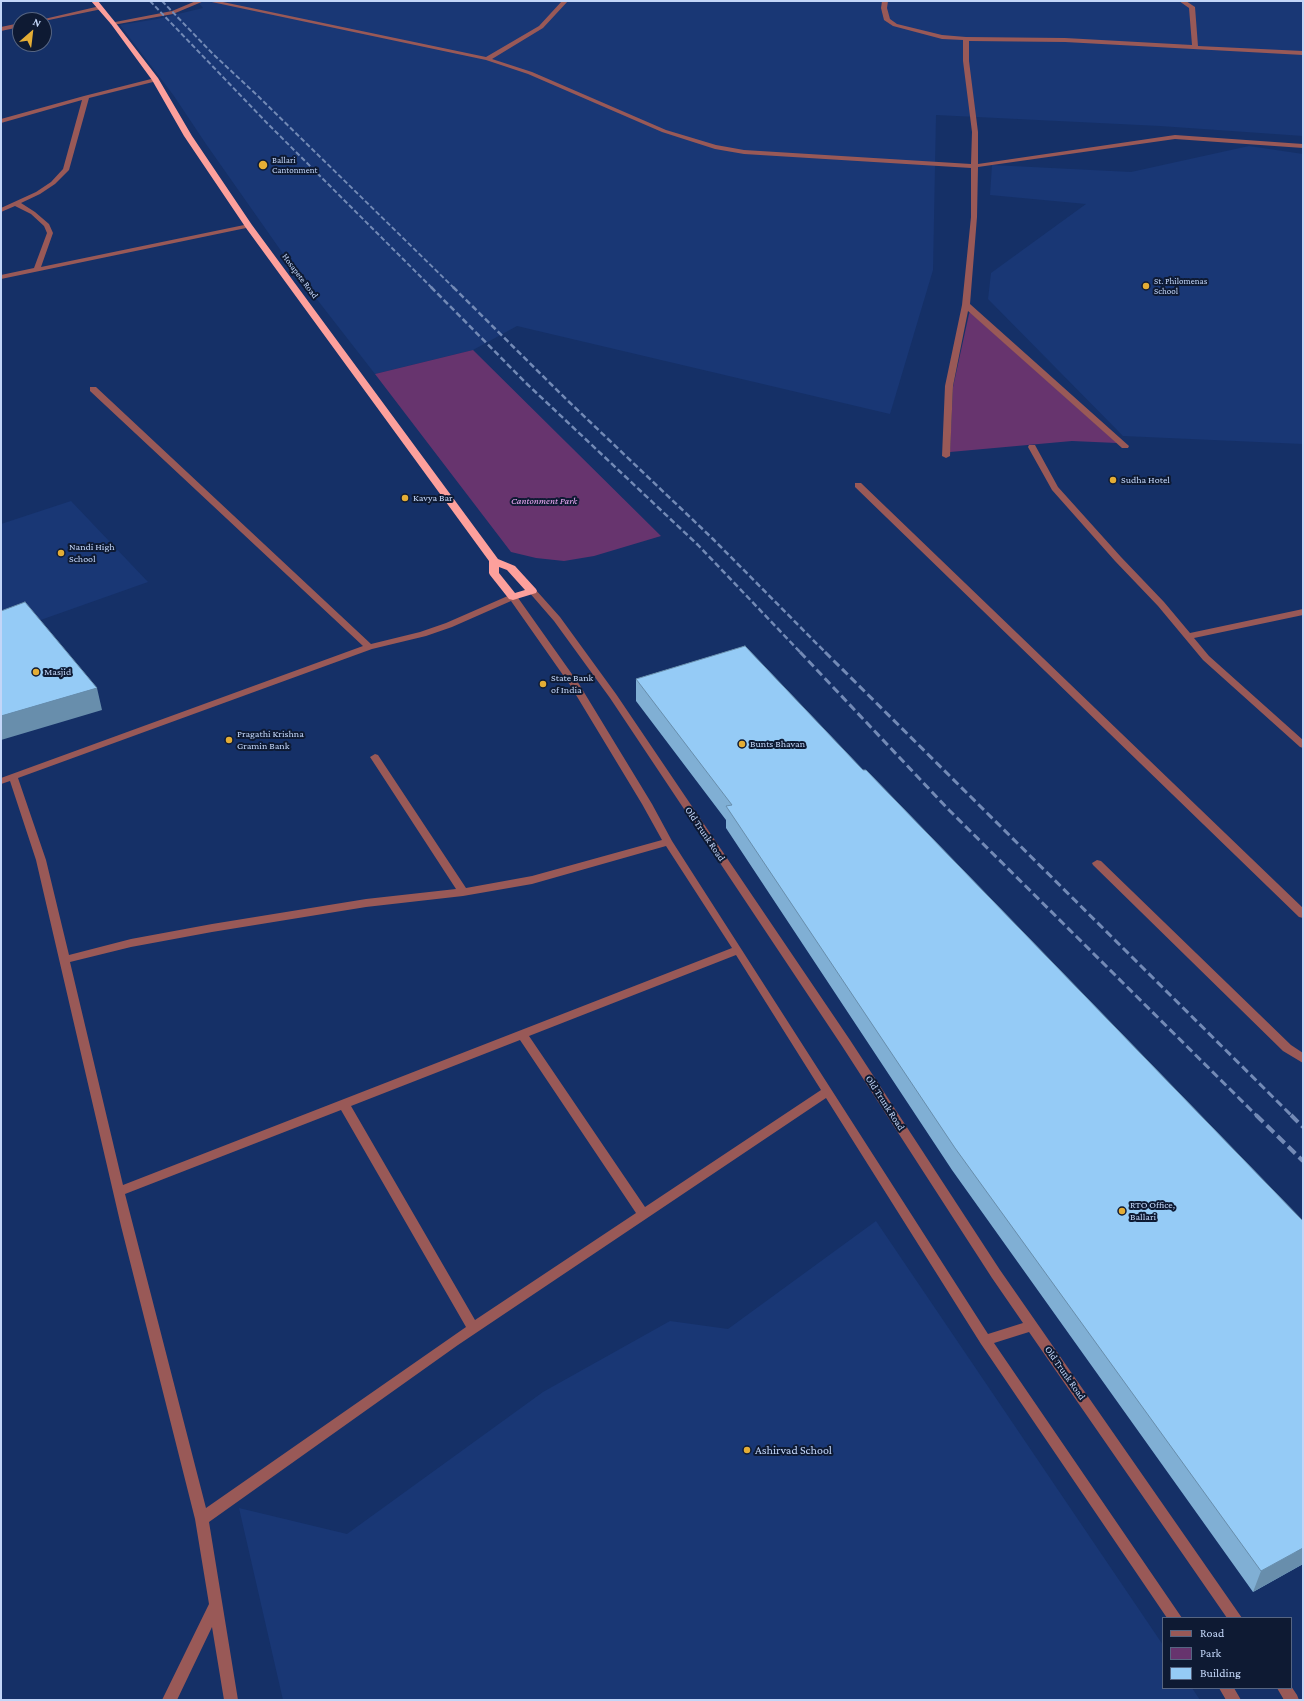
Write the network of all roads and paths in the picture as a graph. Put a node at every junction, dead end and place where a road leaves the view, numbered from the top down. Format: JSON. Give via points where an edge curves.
{"nodes":[{"id":1,"x":94,"y":1,"type":"edge"},
{"id":2,"x":201,"y":1,"type":"edge"},
{"id":3,"x":210,"y":1,"type":"edge"},
{"id":4,"x":565,"y":1,"type":"edge"},
{"id":5,"x":885,"y":1,"type":"edge"},
{"id":6,"x":1182,"y":1,"type":"edge"},
{"id":7,"x":100,"y":8,"type":"junction"},
{"id":8,"x":52,"y":18,"type":"edge"},
{"id":9,"x":113,"y":23,"type":"junction"},
{"id":10,"x":12,"y":27,"type":"edge"},
{"id":11,"x":1,"y":29,"type":"edge"},
{"id":12,"x":966,"y":39,"type":"junction"},
{"id":13,"x":1195,"y":47,"type":"junction"},
{"id":14,"x":1303,"y":53,"type":"edge"},
{"id":15,"x":487,"y":59,"type":"junction"},
{"id":16,"x":155,"y":80,"type":"junction"},
{"id":17,"x":86,"y":97,"type":"junction"},
{"id":18,"x":1,"y":121,"type":"edge"},
{"id":19,"x":1303,"y":146,"type":"edge"},
{"id":20,"x":974,"y":166,"type":"junction"},
{"id":21,"x":15,"y":203,"type":"junction"},
{"id":22,"x":1,"y":210,"type":"edge"},
{"id":23,"x":249,"y":226,"type":"junction"},
{"id":24,"x":38,"y":270,"type":"junction"},
{"id":25,"x":1,"y":277,"type":"edge"},
{"id":26,"x":966,"y":305,"type":"junction"},
{"id":27,"x":93,"y":389,"type":"dead end"},
{"id":28,"x":1125,"y":446,"type":"dead end"},
{"id":29,"x":1032,"y":447,"type":"dead end"},
{"id":30,"x":946,"y":456,"type":"dead end"},
{"id":31,"x":858,"y":485,"type":"dead end"},
{"id":32,"x":494,"y":561,"type":"junction"},
{"id":33,"x":532,"y":591,"type":"junction"},
{"id":34,"x":513,"y":597,"type":"junction"},
{"id":35,"x":1303,"y":612,"type":"edge"},
{"id":36,"x":1189,"y":636,"type":"junction"},
{"id":37,"x":369,"y":647,"type":"junction"},
{"id":38,"x":1303,"y":745,"type":"edge"},
{"id":39,"x":375,"y":757,"type":"dead end"},
{"id":40,"x":13,"y":777,"type":"junction"},
{"id":41,"x":1,"y":781,"type":"edge"},
{"id":42,"x":668,"y":842,"type":"junction"},
{"id":43,"x":1097,"y":863,"type":"dead end"},
{"id":44,"x":463,"y":892,"type":"junction"},
{"id":45,"x":1303,"y":914,"type":"edge"},
{"id":46,"x":738,"y":950,"type":"junction"},
{"id":47,"x":65,"y":960,"type":"junction"},
{"id":48,"x":522,"y":1034,"type":"junction"},
{"id":49,"x":1303,"y":1059,"type":"edge"},
{"id":50,"x":827,"y":1091,"type":"junction"},
{"id":51,"x":344,"y":1104,"type":"junction"},
{"id":52,"x":119,"y":1192,"type":"junction"},
{"id":53,"x":643,"y":1214,"type":"junction"},
{"id":54,"x":1032,"y":1326,"type":"junction"},
{"id":55,"x":473,"y":1328,"type":"junction"},
{"id":56,"x":985,"y":1340,"type":"junction"},
{"id":57,"x":202,"y":1519,"type":"junction"},
{"id":58,"x":215,"y":1606,"type":"junction"},
{"id":59,"x":1174,"y":1617,"type":"edge"},
{"id":60,"x":1234,"y":1617,"type":"edge"},
{"id":61,"x":1227,"y":1689,"type":"edge"},
{"id":62,"x":1285,"y":1689,"type":"edge"},
{"id":63,"x":170,"y":1700,"type":"edge"},
{"id":64,"x":231,"y":1700,"type":"edge"},
{"id":65,"x":1234,"y":1700,"type":"edge"},
{"id":66,"x":1292,"y":1700,"type":"edge"}],
"edges":[{"from":1,"to":7,"type":"highway","name":"Hosapete Road"},
{"from":2,"to":9,"type":"street","via":[[173,12]]},
{"from":3,"to":15,"type":"street"},
{"from":4,"to":15,"type":"street","via":[[541,27]]},
{"from":5,"to":12,"type":"street","via":[[887,20],[896,26]]},
{"from":6,"to":13,"type":"street","via":[[1192,7]]},
{"from":7,"to":8,"type":"street"},
{"from":7,"to":9,"type":"highway","name":"Hosapete Road"},
{"from":9,"to":16,"type":"highway","name":"Hosapete Road"},
{"from":10,"to":11,"type":"street"},
{"from":12,"to":13,"type":"street","via":[[1065,40]]},
{"from":12,"to":20,"type":"street","via":[[966,62],[975,132]]},
{"from":13,"to":14,"type":"street"},
{"from":15,"to":20,"type":"street","via":[[530,73],[664,131],[715,147],[744,152]]},
{"from":16,"to":17,"type":"street"},
{"from":16,"to":23,"type":"highway","name":"Hosapete Road","via":[[188,136]]},
{"from":17,"to":18,"type":"street"},
{"from":17,"to":21,"type":"street","via":[[66,170],[38,193]]},
{"from":19,"to":20,"type":"street","via":[[1175,137]]},
{"from":20,"to":26,"type":"street","via":[[974,217]]},
{"from":21,"to":22,"type":"street"},
{"from":21,"to":24,"type":"street","via":[[33,213],[47,225],[50,233]]},
{"from":23,"to":24,"type":"street"},
{"from":23,"to":32,"type":"highway","name":"Hosapete Road"},
{"from":24,"to":25,"type":"street"},
{"from":26,"to":28,"type":"street"},
{"from":26,"to":30,"type":"street","via":[[949,386]]},
{"from":27,"to":37,"type":"street"},
{"from":29,"to":36,"type":"street","via":[[1055,488]]},
{"from":31,"to":45,"type":"street"},
{"from":32,"to":33,"type":"highway","name":"Hosapete Road","via":[[511,568]]},
{"from":32,"to":34,"type":"highway","name":"Hosapete Road","via":[[494,573]]},
{"from":33,"to":34,"type":"highway"},
{"from":33,"to":54,"type":"street","name":"Old Trunk Road","via":[[557,619],[613,696]]},
{"from":34,"to":37,"type":"street","via":[[449,625]]},
{"from":34,"to":42,"type":"street","via":[[574,684]]},
{"from":35,"to":36,"type":"street"},
{"from":36,"to":38,"type":"street","via":[[1206,658]]},
{"from":37,"to":40,"type":"street"},
{"from":39,"to":44,"type":"street"},
{"from":40,"to":41,"type":"street"},
{"from":40,"to":47,"type":"street","via":[[41,860]]},
{"from":42,"to":44,"type":"street","via":[[532,880]]},
{"from":42,"to":46,"type":"street"},
{"from":43,"to":49,"type":"street","via":[[1287,1048]]},
{"from":44,"to":47,"type":"street","via":[[287,915],[131,943]]},
{"from":46,"to":48,"type":"street"},
{"from":46,"to":50,"type":"street"},
{"from":47,"to":52,"type":"street"},
{"from":48,"to":51,"type":"street"},
{"from":48,"to":53,"type":"street"},
{"from":50,"to":53,"type":"street"},
{"from":50,"to":56,"type":"street"},
{"from":51,"to":52,"type":"street"},
{"from":51,"to":55,"type":"street"},
{"from":52,"to":57,"type":"street"},
{"from":53,"to":55,"type":"street"},
{"from":54,"to":56,"type":"street"},
{"from":54,"to":60,"type":"street","name":"Old Trunk Road"},
{"from":55,"to":57,"type":"street"},
{"from":56,"to":59,"type":"street"},
{"from":57,"to":58,"type":"street"},
{"from":58,"to":63,"type":"street"},
{"from":58,"to":64,"type":"street"},
{"from":61,"to":65,"type":"street"},
{"from":62,"to":66,"type":"street"}]}
